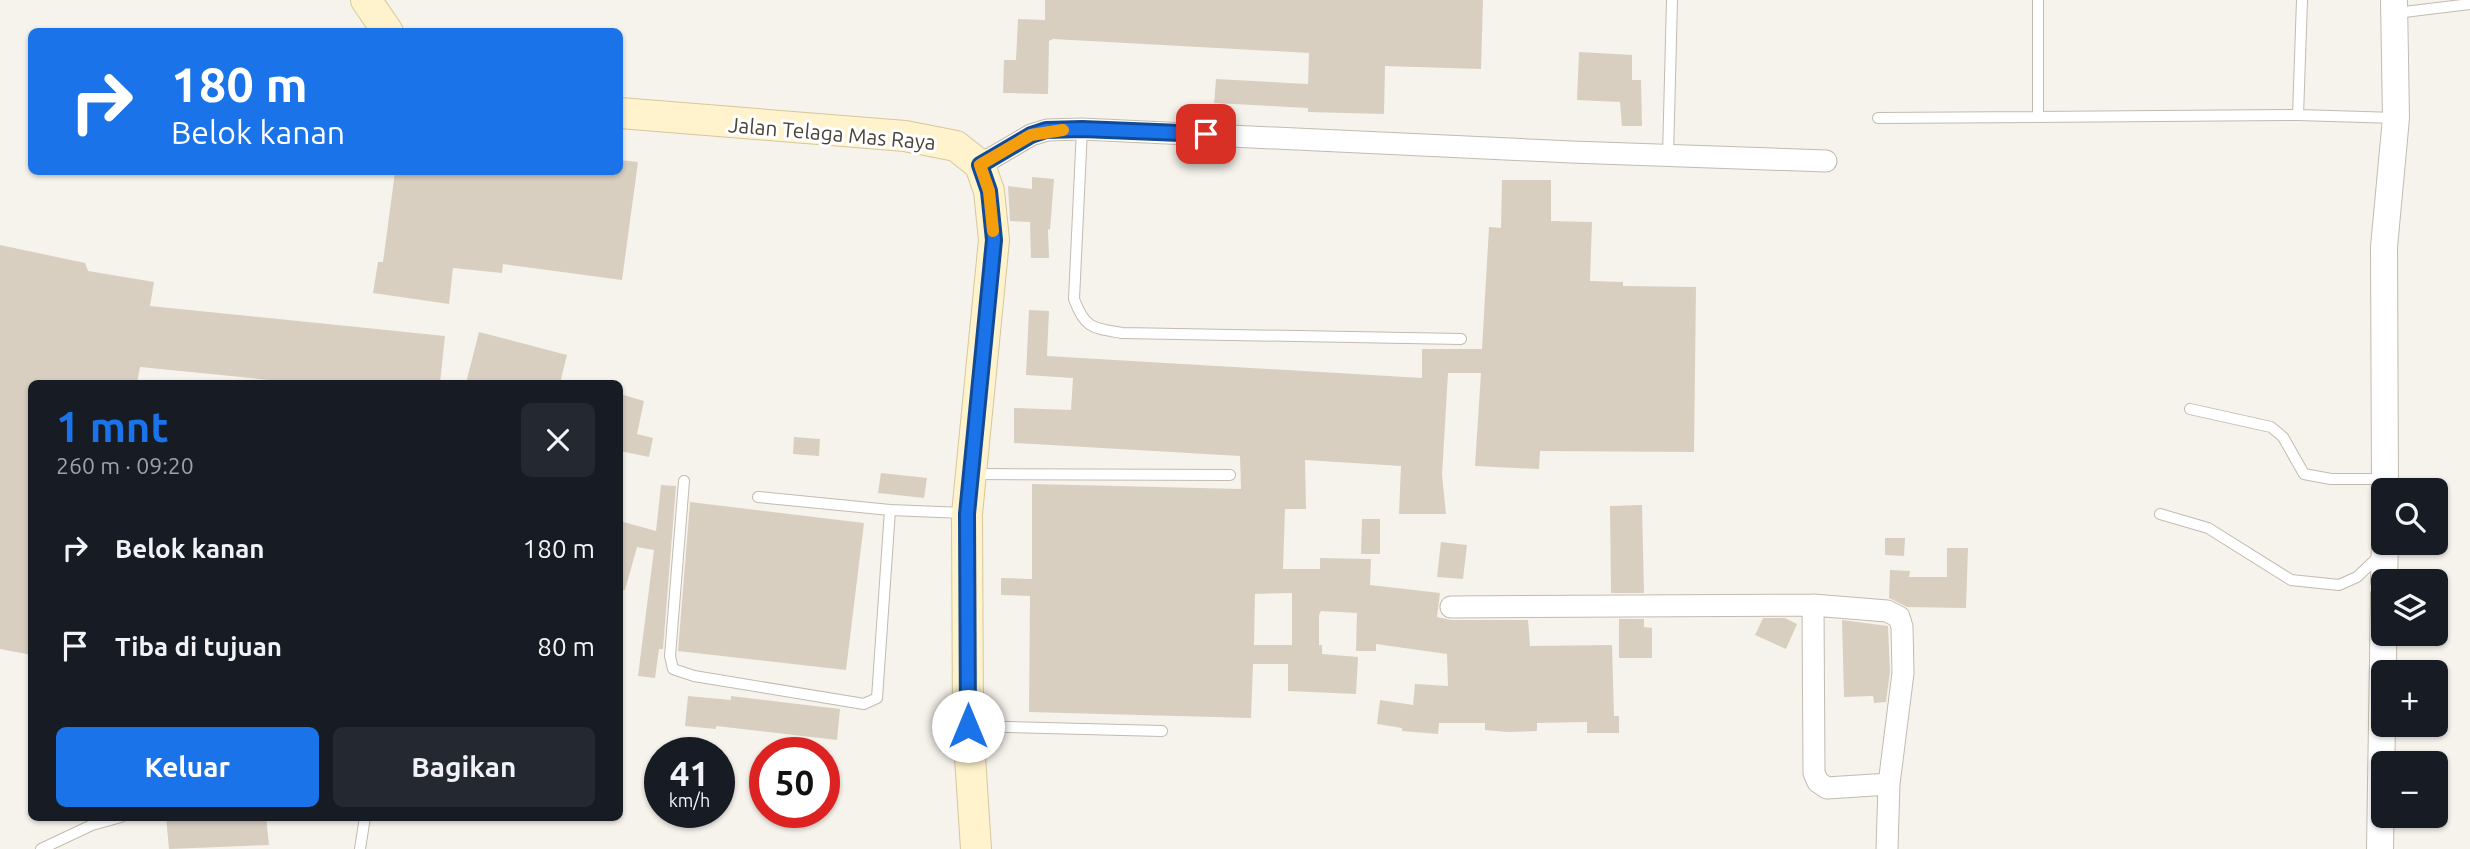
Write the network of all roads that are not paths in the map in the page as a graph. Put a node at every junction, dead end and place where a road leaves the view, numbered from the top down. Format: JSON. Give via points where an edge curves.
{"nodes":[{"id":1,"x":366,"y":0,"type":"edge"},
{"id":2,"x":1672,"y":0,"type":"edge"},
{"id":3,"x":2038,"y":0,"type":"edge"},
{"id":4,"x":2302,"y":0,"type":"edge"},
{"id":5,"x":2470,"y":5,"type":"edge"},
{"id":6,"x":2393,"y":7,"type":"edge"},
{"id":7,"x":385,"y":28,"type":"edge"},
{"id":8,"x":623,"y":113,"type":"edge"},
{"id":9,"x":2298,"y":115,"type":"junction"},
{"id":10,"x":2038,"y":117,"type":"junction"},
{"id":11,"x":1878,"y":118,"type":"dead end"},
{"id":12,"x":2396,"y":118,"type":"junction"},
{"id":13,"x":1082,"y":129,"type":"junction"},
{"id":14,"x":1668,"y":156,"type":"junction"},
{"id":15,"x":1826,"y":161,"type":"dead end"},
{"id":16,"x":980,"y":165,"type":"junction"},
{"id":17,"x":1461,"y":339,"type":"dead end"},
{"id":18,"x":2190,"y":409,"type":"dead end"},
{"id":19,"x":969,"y":474,"type":"junction"},
{"id":20,"x":1230,"y":475,"type":"dead end"},
{"id":21,"x":2385,"y":478,"type":"edge"},
{"id":22,"x":684,"y":481,"type":"dead end"},
{"id":23,"x":2371,"y":483,"type":"edge"},
{"id":24,"x":758,"y":497,"type":"dead end"},
{"id":25,"x":890,"y":510,"type":"junction"},
{"id":26,"x":967,"y":514,"type":"junction"},
{"id":27,"x":2160,"y":514,"type":"dead end"},
{"id":28,"x":2378,"y":555,"type":"edge"},
{"id":29,"x":1813,"y":606,"type":"junction"},
{"id":30,"x":1451,"y":607,"type":"dead end"},
{"id":31,"x":2383,"y":646,"type":"edge"},
{"id":32,"x":968,"y":726,"type":"junction"},
{"id":33,"x":1162,"y":731,"type":"dead end"},
{"id":34,"x":1889,"y":784,"type":"junction"},
{"id":35,"x":106,"y":821,"type":"edge"},
{"id":36,"x":364,"y":821,"type":"edge"},
{"id":37,"x":41,"y":849,"type":"edge"},
{"id":38,"x":360,"y":849,"type":"edge"},
{"id":39,"x":976,"y":849,"type":"edge"},
{"id":40,"x":1887,"y":849,"type":"edge"},
{"id":41,"x":2380,"y":849,"type":"edge"}],
"edges":[{"from":1,"to":7,"type":"main road"},
{"from":2,"to":14,"type":"lane"},
{"from":3,"to":10,"type":"lane"},
{"from":4,"to":9,"type":"lane"},
{"from":5,"to":6,"type":"lane"},
{"from":6,"to":12,"type":"street"},
{"from":8,"to":16,"type":"main road","name":"Jalan Telaga Mas Raya","via":[[905,136],[956,146]]},
{"from":9,"to":10,"type":"lane"},
{"from":9,"to":12,"type":"lane"},
{"from":10,"to":11,"type":"lane"},
{"from":12,"to":21,"type":"street","via":[[2384,247]]},
{"from":13,"to":14,"type":"street"},
{"from":13,"to":16,"type":"street","via":[[1031,135]]},
{"from":13,"to":17,"type":"lane","via":[[1074,299],[1080,317],[1092,328],[1122,333]]},
{"from":14,"to":15,"type":"street"},
{"from":16,"to":19,"type":"main road","via":[[989,191],[994,240]]},
{"from":18,"to":23,"type":"lane","via":[[2271,427],[2283,438],[2304,474]]},
{"from":19,"to":20,"type":"lane"},
{"from":19,"to":26,"type":"main road"},
{"from":22,"to":25,"type":"lane","via":[[670,656],[673,669],[864,704],[877,698]]},
{"from":24,"to":25,"type":"lane"},
{"from":25,"to":26,"type":"lane"},
{"from":26,"to":32,"type":"main road"},
{"from":27,"to":28,"type":"lane","via":[[2208,528],[2291,580],[2339,585],[2357,577]]},
{"from":29,"to":30,"type":"street"},
{"from":29,"to":34,"type":"street","via":[[1814,773],[1827,788]]},
{"from":29,"to":34,"type":"street","via":[[1872,608],[1899,617],[1903,673]]},
{"from":31,"to":41,"type":"street"},
{"from":32,"to":33,"type":"lane"},
{"from":32,"to":39,"type":"main road"},
{"from":34,"to":40,"type":"street"},
{"from":35,"to":37,"type":"lane"},
{"from":36,"to":38,"type":"lane"}]}
